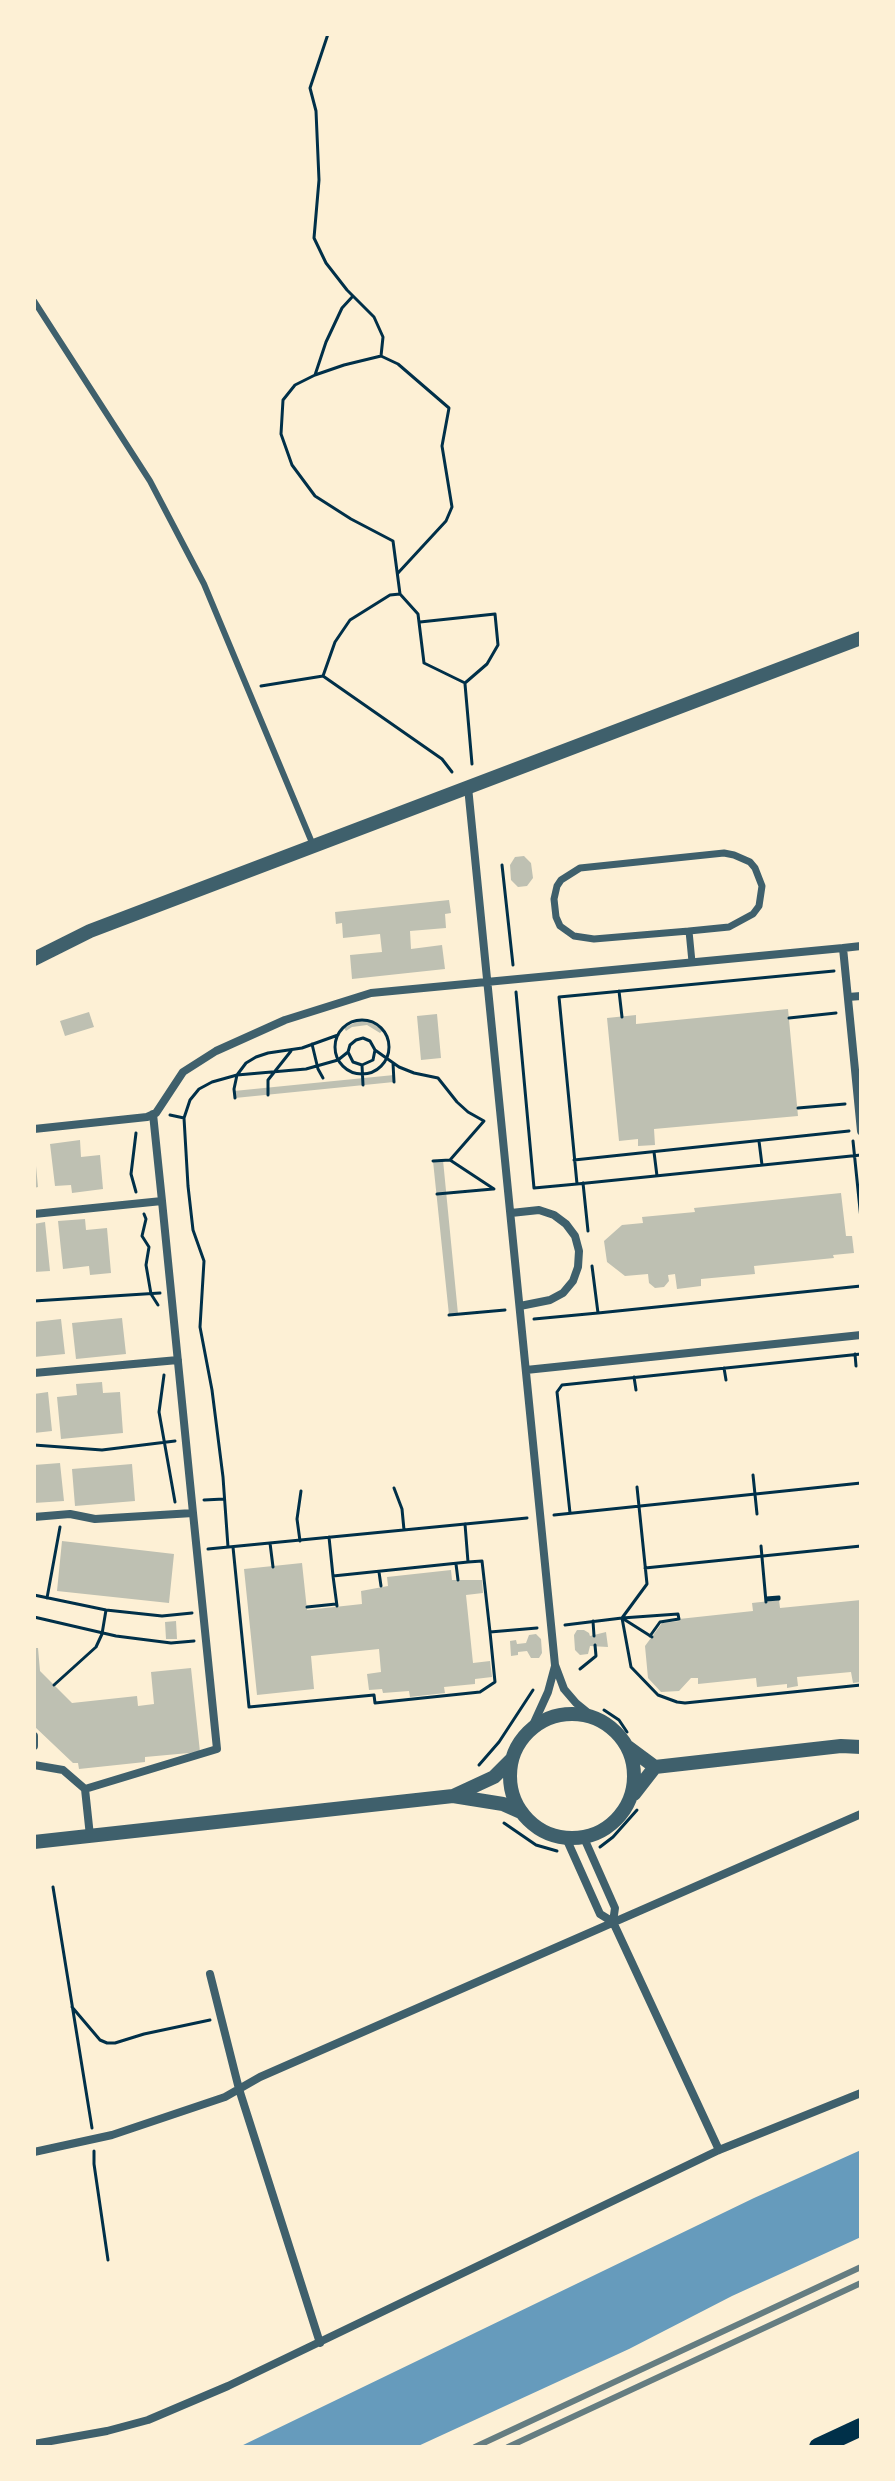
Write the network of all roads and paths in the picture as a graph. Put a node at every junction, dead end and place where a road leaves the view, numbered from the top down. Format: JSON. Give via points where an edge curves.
{"nodes":[{"id":1,"x":328,"y":34,"type":"edge"},
{"id":2,"x":354,"y":296,"type":"junction"},
{"id":3,"x":34,"y":301,"type":"edge"},
{"id":4,"x":381,"y":356,"type":"junction"},
{"id":5,"x":315,"y":375,"type":"junction"},
{"id":6,"x":398,"y":573,"type":"junction"},
{"id":7,"x":400,"y":594,"type":"junction"},
{"id":8,"x":420,"y":622,"type":"junction"},
{"id":9,"x":861,"y":638,"type":"edge"},
{"id":10,"x":323,"y":676,"type":"junction"},
{"id":11,"x":465,"y":683,"type":"junction"},
{"id":12,"x":248,"y":688,"type":"junction"},
{"id":13,"x":472,"y":764,"type":"dead end"},
{"id":14,"x":452,"y":772,"type":"dead end"},
{"id":15,"x":468,"y":786,"type":"junction"},
{"id":16,"x":313,"y":845,"type":"junction"},
{"id":17,"x":502,"y":865,"type":"dead end"},
{"id":18,"x":689,"y":931,"type":"junction"},
{"id":19,"x":861,"y":946,"type":"edge"},
{"id":20,"x":843,"y":948,"type":"junction"},
{"id":21,"x":34,"y":959,"type":"edge"},
{"id":22,"x":692,"y":962,"type":"junction"},
{"id":23,"x":835,"y":971,"type":"dead end"},
{"id":24,"x":515,"y":979,"type":"junction"},
{"id":25,"x":487,"y":982,"type":"junction"},
{"id":26,"x":619,"y":991,"type":"junction"},
{"id":27,"x":861,"y":996,"type":"edge"},
{"id":28,"x":848,"y":997,"type":"junction"},
{"id":29,"x":839,"y":1013,"type":"dead end"},
{"id":30,"x":622,"y":1017,"type":"dead end"},
{"id":31,"x":789,"y":1018,"type":"dead end"},
{"id":32,"x":338,"y":1035,"type":"junction"},
{"id":33,"x":312,"y":1044,"type":"junction"},
{"id":34,"x":375,"y":1050,"type":"junction"},
{"id":35,"x":291,"y":1051,"type":"junction"},
{"id":36,"x":348,"y":1052,"type":"junction"},
{"id":37,"x":387,"y":1059,"type":"junction"},
{"id":38,"x":338,"y":1060,"type":"junction"},
{"id":39,"x":393,"y":1063,"type":"junction"},
{"id":40,"x":362,"y":1065,"type":"junction"},
{"id":41,"x":317,"y":1066,"type":"junction"},
{"id":42,"x":274,"y":1073,"type":"junction"},
{"id":43,"x":362,"y":1074,"type":"junction"},
{"id":44,"x":237,"y":1075,"type":"junction"},
{"id":45,"x":323,"y":1078,"type":"dead end"},
{"id":46,"x":394,"y":1082,"type":"dead end"},
{"id":47,"x":363,"y":1085,"type":"dead end"},
{"id":48,"x":268,"y":1095,"type":"dead end"},
{"id":49,"x":235,"y":1098,"type":"dead end"},
{"id":50,"x":849,"y":1103,"type":"dead end"},
{"id":51,"x":798,"y":1108,"type":"dead end"},
{"id":52,"x":154,"y":1114,"type":"junction"},
{"id":53,"x":184,"y":1118,"type":"junction"},
{"id":54,"x":135,"y":1119,"type":"junction"},
{"id":55,"x":34,"y":1129,"type":"edge"},
{"id":56,"x":861,"y":1131,"type":"edge"},
{"id":57,"x":759,"y":1141,"type":"junction"},
{"id":58,"x":654,"y":1152,"type":"junction"},
{"id":59,"x":861,"y":1155,"type":"edge"},
{"id":60,"x":855,"y":1156,"type":"junction"},
{"id":61,"x":450,"y":1160,"type":"junction"},
{"id":62,"x":574,"y":1160,"type":"junction"},
{"id":63,"x":433,"y":1161,"type":"dead end"},
{"id":64,"x":762,"y":1165,"type":"junction"},
{"id":65,"x":657,"y":1176,"type":"junction"},
{"id":66,"x":583,"y":1183,"type":"junction"},
{"id":67,"x":577,"y":1184,"type":"junction"},
{"id":68,"x":494,"y":1189,"type":"junction"},
{"id":69,"x":499,"y":1193,"type":"dead end"},
{"id":70,"x":437,"y":1194,"type":"dead end"},
{"id":71,"x":162,"y":1201,"type":"junction"},
{"id":72,"x":139,"y":1203,"type":"junction"},
{"id":73,"x":511,"y":1213,"type":"junction"},
{"id":74,"x":34,"y":1214,"type":"edge"},
{"id":75,"x":861,"y":1219,"type":"edge"},
{"id":76,"x":590,"y":1241,"type":"dead end"},
{"id":77,"x":591,"y":1255,"type":"dead end"},
{"id":78,"x":861,"y":1286,"type":"edge"},
{"id":79,"x":172,"y":1293,"type":"junction"},
{"id":80,"x":34,"y":1301,"type":"edge"},
{"id":81,"x":516,"y":1308,"type":"junction"},
{"id":82,"x":532,"y":1308,"type":"dead end"},
{"id":83,"x":598,"y":1313,"type":"junction"},
{"id":84,"x":449,"y":1315,"type":"dead end"},
{"id":85,"x":861,"y":1335,"type":"edge"},
{"id":86,"x":855,"y":1354,"type":"junction"},
{"id":87,"x":861,"y":1354,"type":"edge"},
{"id":88,"x":178,"y":1360,"type":"junction"},
{"id":89,"x":856,"y":1366,"type":"dead end"},
{"id":90,"x":724,"y":1368,"type":"junction"},
{"id":91,"x":526,"y":1370,"type":"junction"},
{"id":92,"x":34,"y":1373,"type":"edge"},
{"id":93,"x":634,"y":1377,"type":"junction"},
{"id":94,"x":726,"y":1380,"type":"dead end"},
{"id":95,"x":636,"y":1390,"type":"dead end"},
{"id":96,"x":186,"y":1439,"type":"junction"},
{"id":97,"x":34,"y":1445,"type":"edge"},
{"id":98,"x":753,"y":1475,"type":"dead end"},
{"id":99,"x":861,"y":1483,"type":"edge"},
{"id":100,"x":637,"y":1487,"type":"dead end"},
{"id":101,"x":394,"y":1488,"type":"dead end"},
{"id":102,"x":301,"y":1491,"type":"dead end"},
{"id":103,"x":755,"y":1495,"type":"junction"},
{"id":104,"x":224,"y":1499,"type":"junction"},
{"id":105,"x":192,"y":1500,"type":"junction"},
{"id":106,"x":639,"y":1506,"type":"junction"},
{"id":107,"x":193,"y":1513,"type":"junction"},
{"id":108,"x":570,"y":1513,"type":"junction"},
{"id":109,"x":757,"y":1514,"type":"dead end"},
{"id":110,"x":61,"y":1515,"type":"junction"},
{"id":111,"x":34,"y":1517,"type":"edge"},
{"id":112,"x":540,"y":1517,"type":"junction"},
{"id":113,"x":465,"y":1524,"type":"junction"},
{"id":114,"x":404,"y":1530,"type":"junction"},
{"id":115,"x":329,"y":1537,"type":"junction"},
{"id":116,"x":300,"y":1541,"type":"junction"},
{"id":117,"x":270,"y":1543,"type":"junction"},
{"id":118,"x":761,"y":1546,"type":"dead end"},
{"id":119,"x":861,"y":1546,"type":"edge"},
{"id":120,"x":230,"y":1547,"type":"junction"},
{"id":121,"x":197,"y":1550,"type":"junction"},
{"id":122,"x":762,"y":1556,"type":"junction"},
{"id":123,"x":468,"y":1562,"type":"junction"},
{"id":124,"x":456,"y":1564,"type":"junction"},
{"id":125,"x":273,"y":1567,"type":"dead end"},
{"id":126,"x":645,"y":1568,"type":"junction"},
{"id":127,"x":379,"y":1572,"type":"junction"},
{"id":128,"x":333,"y":1576,"type":"junction"},
{"id":129,"x":458,"y":1580,"type":"dead end"},
{"id":130,"x":381,"y":1586,"type":"dead end"},
{"id":131,"x":34,"y":1595,"type":"edge"},
{"id":132,"x":47,"y":1598,"type":"junction"},
{"id":133,"x":766,"y":1600,"type":"dead end"},
{"id":134,"x":307,"y":1607,"type":"dead end"},
{"id":135,"x":106,"y":1610,"type":"junction"},
{"id":136,"x":203,"y":1612,"type":"junction"},
{"id":137,"x":34,"y":1617,"type":"edge"},
{"id":138,"x":622,"y":1618,"type":"junction"},
{"id":139,"x":593,"y":1621,"type":"junction"},
{"id":140,"x":551,"y":1626,"type":"junction"},
{"id":141,"x":490,"y":1632,"type":"junction"},
{"id":142,"x":102,"y":1634,"type":"junction"},
{"id":143,"x":594,"y":1636,"type":"dead end"},
{"id":144,"x":206,"y":1640,"type":"junction"},
{"id":145,"x":595,"y":1645,"type":"dead end"},
{"id":146,"x":555,"y":1665,"type":"junction"},
{"id":147,"x":580,"y":1669,"type":"dead end"},
{"id":148,"x":54,"y":1685,"type":"dead end"},
{"id":149,"x":861,"y":1685,"type":"edge"},
{"id":150,"x":534,"y":1686,"type":"dead end"},
{"id":151,"x":597,"y":1713,"type":"junction"},
{"id":152,"x":533,"y":1725,"type":"junction"},
{"id":153,"x":34,"y":1736,"type":"edge"},
{"id":154,"x":628,"y":1741,"type":"junction"},
{"id":155,"x":34,"y":1746,"type":"edge"},
{"id":156,"x":861,"y":1747,"type":"edge"},
{"id":157,"x":511,"y":1760,"type":"junction"},
{"id":158,"x":34,"y":1765,"type":"edge"},
{"id":159,"x":477,"y":1766,"type":"dead end"},
{"id":160,"x":655,"y":1767,"type":"junction"},
{"id":161,"x":85,"y":1789,"type":"junction"},
{"id":162,"x":453,"y":1796,"type":"junction"},
{"id":163,"x":635,"y":1803,"type":"junction"},
{"id":164,"x":522,"y":1813,"type":"junction"},
{"id":165,"x":861,"y":1814,"type":"edge"},
{"id":166,"x":497,"y":1819,"type":"dead end"},
{"id":167,"x":90,"y":1836,"type":"junction"},
{"id":168,"x":34,"y":1842,"type":"edge"},
{"id":169,"x":587,"y":1844,"type":"junction"},
{"id":170,"x":569,"y":1845,"type":"junction"},
{"id":171,"x":53,"y":1887,"type":"dead end"},
{"id":172,"x":613,"y":1922,"type":"junction"},
{"id":173,"x":210,"y":1974,"type":"dead end"},
{"id":174,"x":72,"y":2007,"type":"junction"},
{"id":175,"x":221,"y":2018,"type":"junction"},
{"id":176,"x":239,"y":2089,"type":"junction"},
{"id":177,"x":861,"y":2093,"type":"edge"},
{"id":178,"x":94,"y":2140,"type":"junction"},
{"id":179,"x":719,"y":2150,"type":"junction"},
{"id":180,"x":34,"y":2152,"type":"edge"},
{"id":181,"x":108,"y":2260,"type":"dead end"},
{"id":182,"x":320,"y":2343,"type":"junction"},
{"id":183,"x":861,"y":2427,"type":"edge"},
{"id":184,"x":34,"y":2444,"type":"edge"},
{"id":185,"x":818,"y":2447,"type":"edge"}],
"edges":[{"from":1,"to":2,"type":"path","via":[[310,88],[318,167],[314,238],[326,263]]},
{"from":2,"to":4,"type":"path","via":[[374,317],[383,337]]},
{"from":2,"to":5,"type":"path","via":[[342,308]]},
{"from":3,"to":12,"type":"lane","via":[[150,481],[204,584]]},
{"from":4,"to":5,"type":"path"},
{"from":4,"to":6,"type":"path","via":[[449,408],[442,446],[452,507],[446,521]]},
{"from":5,"to":6,"type":"path","via":[[295,385],[283,400],[281,434],[292,465],[315,496],[393,541]]},
{"from":6,"to":7,"type":"path"},
{"from":7,"to":8,"type":"path"},
{"from":7,"to":10,"type":"path","via":[[350,620]]},
{"from":8,"to":11,"type":"path","via":[[424,663]]},
{"from":8,"to":11,"type":"path","via":[[495,614],[498,645],[487,664]]},
{"from":9,"to":15,"type":"street"},
{"from":10,"to":12,"type":"path"},
{"from":10,"to":14,"type":"path","via":[[442,759]]},
{"from":11,"to":13,"type":"path"},
{"from":12,"to":16,"type":"lane"},
{"from":15,"to":16,"type":"street"},
{"from":15,"to":25,"type":"street"},
{"from":16,"to":21,"type":"street","via":[[90,931]]},
{"from":17,"to":24,"type":"path"},
{"from":18,"to":18,"type":"street","via":[[729,927],[753,914],[762,893],[750,862],[724,853],[580,868],[557,886],[556,917],[574,936]]},
{"from":18,"to":22,"type":"street"},
{"from":19,"to":20,"type":"street"},
{"from":20,"to":22,"type":"street"},
{"from":20,"to":28,"type":"street"},
{"from":22,"to":24,"type":"street"},
{"from":23,"to":26,"type":"path"},
{"from":24,"to":25,"type":"street"},
{"from":24,"to":67,"type":"path","via":[[534,1188]]},
{"from":25,"to":52,"type":"street","via":[[371,993],[285,1020],[183,1072]]},
{"from":25,"to":73,"type":"street"},
{"from":26,"to":30,"type":"path"},
{"from":26,"to":62,"type":"path","via":[[559,997]]},
{"from":27,"to":28,"type":"street"},
{"from":28,"to":56,"type":"street"},
{"from":29,"to":31,"type":"path"},
{"from":32,"to":33,"type":"path"},
{"from":32,"to":37,"type":"path","via":[[360,1020],[376,1024],[387,1038]]},
{"from":32,"to":38,"type":"path"},
{"from":33,"to":35,"type":"path"},
{"from":33,"to":41,"type":"path"},
{"from":34,"to":36,"type":"path","via":[[363,1038],[352,1042]]},
{"from":34,"to":37,"type":"path"},
{"from":34,"to":40,"type":"path","via":[[373,1060]]},
{"from":35,"to":42,"type":"path"},
{"from":35,"to":44,"type":"path","via":[[256,1057]]},
{"from":36,"to":38,"type":"path"},
{"from":36,"to":40,"type":"path"},
{"from":37,"to":39,"type":"path"},
{"from":37,"to":43,"type":"path"},
{"from":38,"to":41,"type":"path"},
{"from":38,"to":43,"type":"path"},
{"from":39,"to":46,"type":"path"},
{"from":39,"to":61,"type":"path","via":[[438,1078],[457,1102],[484,1121]]},
{"from":40,"to":43,"type":"path"},
{"from":41,"to":42,"type":"path"},
{"from":41,"to":45,"type":"path"},
{"from":42,"to":44,"type":"path"},
{"from":42,"to":48,"type":"path","via":[[267,1083]]},
{"from":43,"to":47,"type":"path"},
{"from":44,"to":49,"type":"path"},
{"from":44,"to":53,"type":"path","via":[[199,1089]]},
{"from":50,"to":51,"type":"path"},
{"from":52,"to":53,"type":"path"},
{"from":52,"to":54,"type":"street"},
{"from":52,"to":71,"type":"street"},
{"from":53,"to":104,"type":"path","via":[[193,1230],[204,1261],[200,1327]]},
{"from":54,"to":55,"type":"street"},
{"from":54,"to":72,"type":"path","via":[[131,1174]]},
{"from":56,"to":57,"type":"path"},
{"from":57,"to":58,"type":"path"},
{"from":57,"to":64,"type":"path"},
{"from":58,"to":62,"type":"path"},
{"from":58,"to":65,"type":"path"},
{"from":59,"to":60,"type":"path"},
{"from":60,"to":64,"type":"path"},
{"from":60,"to":75,"type":"path"},
{"from":61,"to":63,"type":"path"},
{"from":61,"to":68,"type":"path"},
{"from":62,"to":67,"type":"path"},
{"from":64,"to":65,"type":"path"},
{"from":65,"to":66,"type":"path"},
{"from":66,"to":67,"type":"path"},
{"from":66,"to":76,"type":"path"},
{"from":68,"to":69,"type":"path"},
{"from":68,"to":70,"type":"path"},
{"from":71,"to":72,"type":"street"},
{"from":71,"to":79,"type":"street"},
{"from":72,"to":74,"type":"street"},
{"from":73,"to":81,"type":"street"},
{"from":73,"to":81,"type":"street","via":[[539,1210],[554,1215],[575,1236],[579,1251],[573,1281],[563,1293]]},
{"from":77,"to":83,"type":"path"},
{"from":78,"to":83,"type":"path"},
{"from":79,"to":80,"type":"path"},
{"from":79,"to":88,"type":"street"},
{"from":81,"to":84,"type":"path"},
{"from":81,"to":91,"type":"street"},
{"from":82,"to":83,"type":"path","via":[[533,1320]]},
{"from":85,"to":91,"type":"street"},
{"from":86,"to":87,"type":"path"},
{"from":86,"to":89,"type":"path"},
{"from":86,"to":90,"type":"path"},
{"from":88,"to":92,"type":"street"},
{"from":88,"to":96,"type":"street"},
{"from":90,"to":93,"type":"path"},
{"from":90,"to":94,"type":"path"},
{"from":91,"to":112,"type":"street"},
{"from":93,"to":95,"type":"path"},
{"from":93,"to":108,"type":"path","via":[[562,1385],[557,1392]]},
{"from":96,"to":97,"type":"path","via":[[102,1450]]},
{"from":96,"to":105,"type":"street"},
{"from":98,"to":103,"type":"path"},
{"from":99,"to":103,"type":"path"},
{"from":100,"to":106,"type":"path"},
{"from":101,"to":114,"type":"path"},
{"from":102,"to":116,"type":"path"},
{"from":103,"to":106,"type":"path"},
{"from":103,"to":109,"type":"path"},
{"from":104,"to":105,"type":"path"},
{"from":104,"to":120,"type":"path"},
{"from":105,"to":107,"type":"street"},
{"from":106,"to":108,"type":"path"},
{"from":106,"to":126,"type":"path"},
{"from":107,"to":110,"type":"street","via":[[95,1519]]},
{"from":107,"to":121,"type":"street"},
{"from":108,"to":112,"type":"path"},
{"from":110,"to":111,"type":"street"},
{"from":110,"to":132,"type":"path"},
{"from":112,"to":113,"type":"path"},
{"from":112,"to":140,"type":"street"},
{"from":113,"to":114,"type":"path"},
{"from":113,"to":123,"type":"path"},
{"from":114,"to":115,"type":"path"},
{"from":115,"to":116,"type":"path"},
{"from":115,"to":128,"type":"path"},
{"from":116,"to":117,"type":"path"},
{"from":117,"to":120,"type":"path"},
{"from":117,"to":125,"type":"path"},
{"from":118,"to":122,"type":"path"},
{"from":119,"to":122,"type":"path"},
{"from":120,"to":121,"type":"path"},
{"from":120,"to":141,"type":"path","via":[[249,1707],[374,1695],[373,1703],[480,1692],[495,1682]]},
{"from":121,"to":136,"type":"street"},
{"from":122,"to":126,"type":"path"},
{"from":122,"to":133,"type":"path"},
{"from":123,"to":124,"type":"path"},
{"from":123,"to":141,"type":"path","via":[[482,1561]]},
{"from":124,"to":127,"type":"path"},
{"from":124,"to":129,"type":"path"},
{"from":126,"to":138,"type":"path","via":[[647,1584]]},
{"from":127,"to":128,"type":"path"},
{"from":127,"to":130,"type":"path"},
{"from":128,"to":134,"type":"path","via":[[337,1605]]},
{"from":131,"to":132,"type":"path"},
{"from":132,"to":135,"type":"path"},
{"from":135,"to":136,"type":"path","via":[[162,1616]]},
{"from":135,"to":142,"type":"path"},
{"from":136,"to":144,"type":"street"},
{"from":137,"to":142,"type":"path"},
{"from":138,"to":138,"type":"path","via":[[651,1636],[660,1622],[679,1619],[678,1614]]},
{"from":138,"to":139,"type":"path"},
{"from":138,"to":149,"type":"path","via":[[631,1667],[667,1700],[685,1703]]},
{"from":139,"to":140,"type":"path"},
{"from":139,"to":143,"type":"path"},
{"from":140,"to":141,"type":"path"},
{"from":140,"to":146,"type":"street"},
{"from":142,"to":144,"type":"path","via":[[171,1643]]},
{"from":142,"to":148,"type":"path","via":[[96,1647]]},
{"from":144,"to":161,"type":"street","via":[[217,1749]]},
{"from":145,"to":147,"type":"path","via":[[596,1656]]},
{"from":146,"to":151,"type":"street","via":[[576,1703]]},
{"from":146,"to":152,"type":"street"},
{"from":150,"to":159,"type":"path","via":[[518,1716]]},
{"from":151,"to":152,"type":"street","via":[[564,1714]]},
{"from":151,"to":154,"type":"street"},
{"from":151,"to":154,"type":"path","via":[[619,1720]]},
{"from":152,"to":157,"type":"street"},
{"from":153,"to":155,"type":"street"},
{"from":154,"to":160,"type":"street"},
{"from":154,"to":163,"type":"street"},
{"from":156,"to":160,"type":"street"},
{"from":157,"to":162,"type":"street","via":[[494,1777]]},
{"from":157,"to":164,"type":"street","via":[[509,1781]]},
{"from":158,"to":161,"type":"street","via":[[63,1770]]},
{"from":160,"to":163,"type":"street"},
{"from":161,"to":167,"type":"street"},
{"from":162,"to":164,"type":"street","via":[[503,1804]]},
{"from":162,"to":167,"type":"street"},
{"from":163,"to":169,"type":"street"},
{"from":163,"to":169,"type":"path","via":[[604,1845]]},
{"from":164,"to":170,"type":"street"},
{"from":165,"to":172,"type":"street"},
{"from":166,"to":170,"type":"path","via":[[536,1845],[555,1851]]},
{"from":167,"to":168,"type":"street"},
{"from":169,"to":170,"type":"street"},
{"from":169,"to":172,"type":"street","via":[[615,1908]]},
{"from":170,"to":172,"type":"street","via":[[600,1914]]},
{"from":171,"to":174,"type":"path"},
{"from":172,"to":176,"type":"street"},
{"from":172,"to":179,"type":"street"},
{"from":173,"to":175,"type":"street"},
{"from":174,"to":175,"type":"path","via":[[107,2043]]},
{"from":174,"to":178,"type":"path"},
{"from":175,"to":176,"type":"street"},
{"from":176,"to":178,"type":"street"},
{"from":176,"to":182,"type":"street"},
{"from":177,"to":179,"type":"street"},
{"from":178,"to":180,"type":"street"},
{"from":178,"to":181,"type":"path"},
{"from":179,"to":182,"type":"street"},
{"from":182,"to":184,"type":"street","via":[[148,2420]]},
{"from":183,"to":185,"type":"main road"}]}
